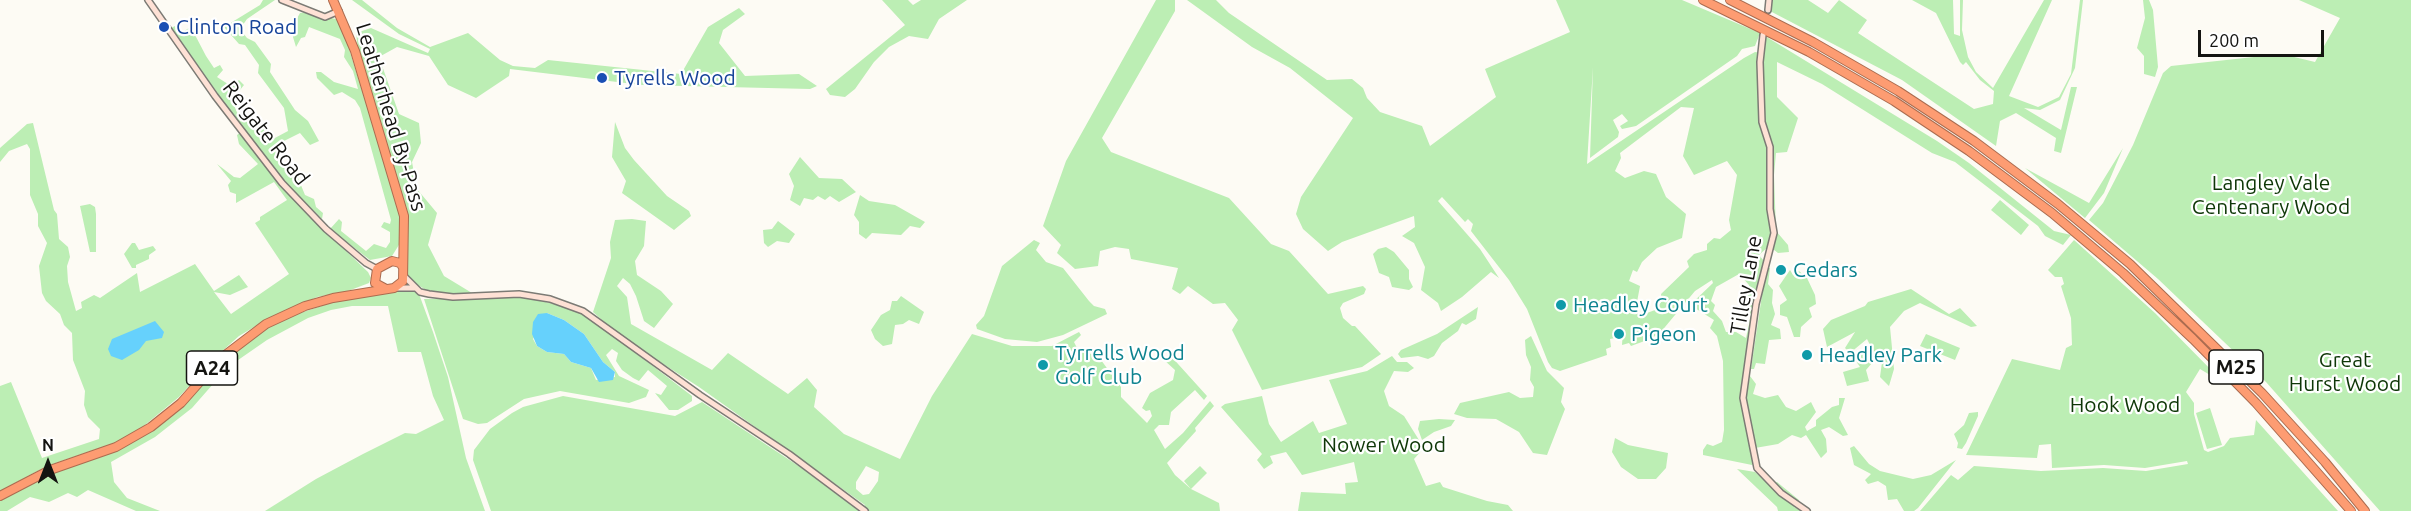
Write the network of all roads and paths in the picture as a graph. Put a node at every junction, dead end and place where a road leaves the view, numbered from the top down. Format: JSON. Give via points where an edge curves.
{"nodes":[{"id":1,"x":148,"y":0,"type":"edge"},
{"id":2,"x":282,"y":0,"type":"edge"},
{"id":3,"x":333,"y":0,"type":"edge"},
{"id":4,"x":1703,"y":0,"type":"edge"},
{"id":5,"x":1730,"y":0,"type":"edge"},
{"id":6,"x":1769,"y":0,"type":"edge"},
{"id":7,"x":1768,"y":10,"type":"dead end"},
{"id":8,"x":339,"y":11,"type":"junction"},
{"id":9,"x":1763,"y":35,"type":"dead end"},
{"id":10,"x":404,"y":246,"type":"junction"},
{"id":11,"x":392,"y":261,"type":"junction"},
{"id":12,"x":377,"y":269,"type":"junction"},
{"id":13,"x":403,"y":272,"type":"junction"},
{"id":14,"x":375,"y":283,"type":"junction"},
{"id":15,"x":415,"y":288,"type":"junction"},
{"id":16,"x":391,"y":289,"type":"junction"},
{"id":17,"x":357,"y":294,"type":"junction"},
{"id":18,"x":0,"y":496,"type":"edge"},
{"id":19,"x":865,"y":511,"type":"edge"},
{"id":20,"x":1807,"y":511,"type":"edge"},
{"id":21,"x":2351,"y":511,"type":"edge"},
{"id":22,"x":2365,"y":511,"type":"edge"}],
"edges":[{"from":1,"to":12,"type":"main road","name":"Reigate Road","via":[[282,183],[326,229]]},
{"from":2,"to":8,"type":"main road","via":[[325,17]]},
{"from":3,"to":8,"type":"highway","name":"Leatherhead By-Pass"},
{"from":4,"to":21,"type":"highway","number":"M25","via":[[1809,52],[1894,101],[2052,213],[2124,273],[2193,339],[2256,403]]},
{"from":5,"to":22,"type":"highway","number":"M25","via":[[1898,91],[1974,141],[2058,204],[2130,264],[2262,393]]},
{"from":6,"to":7,"type":"main road"},
{"from":8,"to":10,"type":"highway","name":"Leatherhead By-Pass","via":[[355,51],[398,196],[405,229]]},
{"from":9,"to":20,"type":"main road","name":"Tilley Lane","via":[[1762,122],[1770,147],[1774,233],[1756,304],[1743,398],[1757,468],[1781,494]]},
{"from":10,"to":11,"type":"highway"},
{"from":10,"to":13,"type":"highway","name":"Leatherhead By-Pass"},
{"from":11,"to":12,"type":"highway"},
{"from":11,"to":13,"type":"highway","via":[[397,261]]},
{"from":12,"to":14,"type":"highway"},
{"from":13,"to":15,"type":"main road"},
{"from":13,"to":16,"type":"highway","via":[[403,281]]},
{"from":14,"to":16,"type":"highway"},
{"from":14,"to":17,"type":"highway","number":"A24"},
{"from":15,"to":16,"type":"main road"},
{"from":15,"to":19,"type":"main road","via":[[453,297],[506,293],[536,296],[583,311]]},
{"from":16,"to":17,"type":"highway","number":"A24"},
{"from":17,"to":18,"type":"highway","number":"A24","via":[[305,306],[266,324],[227,353],[181,403],[151,427],[117,447],[50,470]]}]}
